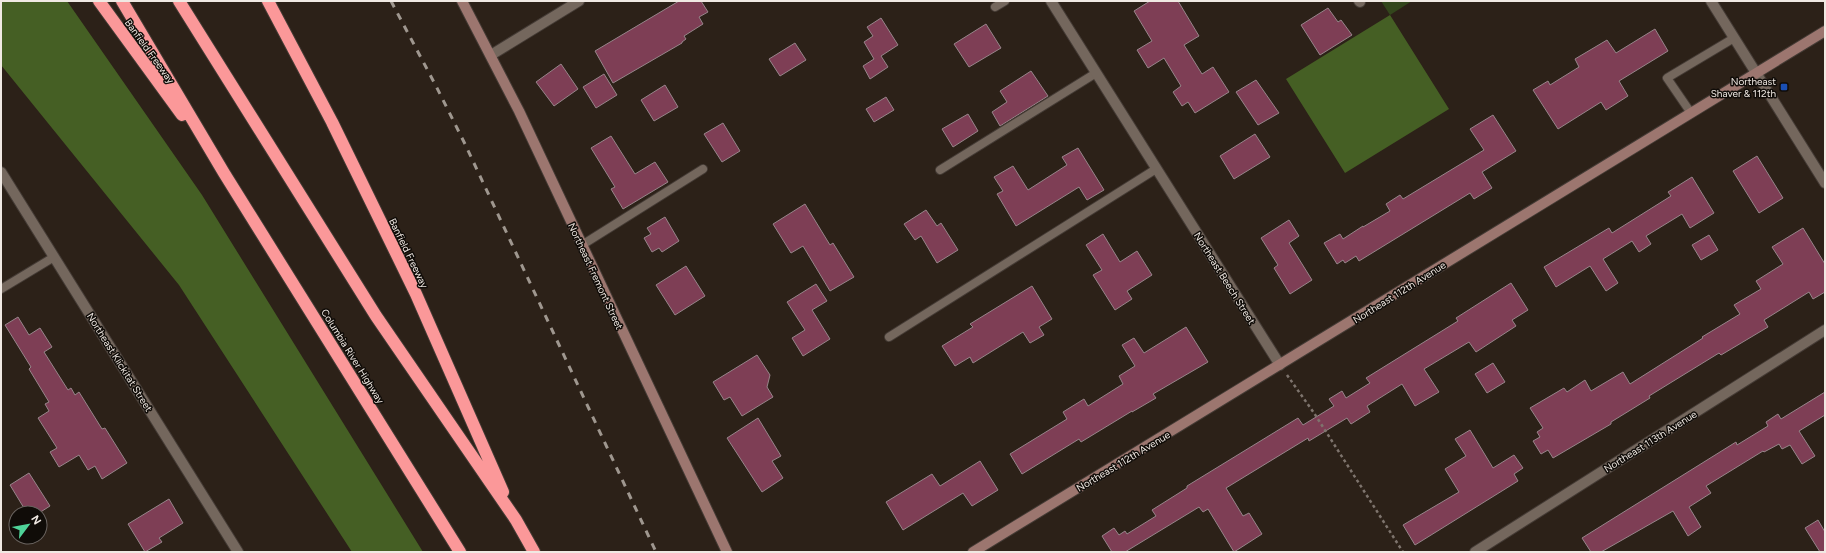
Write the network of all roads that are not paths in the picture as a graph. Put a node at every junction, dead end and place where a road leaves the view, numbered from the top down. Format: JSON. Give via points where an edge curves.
{"nodes":[{"id":1,"x":99,"y":1,"type":"edge"},
{"id":2,"x":122,"y":1,"type":"edge"},
{"id":3,"x":179,"y":1,"type":"edge"},
{"id":4,"x":268,"y":1,"type":"edge"},
{"id":5,"x":462,"y":1,"type":"edge"},
{"id":6,"x":579,"y":1,"type":"edge"},
{"id":7,"x":1005,"y":1,"type":"edge"},
{"id":8,"x":1050,"y":1,"type":"edge"},
{"id":9,"x":1711,"y":1,"type":"edge"},
{"id":10,"x":995,"y":7,"type":"dead end"},
{"id":11,"x":1825,"y":31,"type":"edge"},
{"id":12,"x":1734,"y":38,"type":"junction"},
{"id":13,"x":491,"y":55,"type":"junction"},
{"id":14,"x":1096,"y":73,"type":"junction"},
{"id":15,"x":1756,"y":73,"type":"junction"},
{"id":16,"x":1691,"y":113,"type":"junction"},
{"id":17,"x":702,"y":169,"type":"dead end"},
{"id":18,"x":1156,"y":169,"type":"junction"},
{"id":19,"x":940,"y":170,"type":"dead end"},
{"id":20,"x":1,"y":172,"type":"edge"},
{"id":21,"x":224,"y":173,"type":"junction"},
{"id":22,"x":1825,"y":182,"type":"edge"},
{"id":23,"x":582,"y":245,"type":"junction"},
{"id":24,"x":54,"y":257,"type":"junction"},
{"id":25,"x":1,"y":289,"type":"edge"},
{"id":26,"x":1825,"y":330,"type":"edge"},
{"id":27,"x":889,"y":337,"type":"dead end"},
{"id":28,"x":1280,"y":365,"type":"junction"},
{"id":29,"x":516,"y":520,"type":"junction"},
{"id":30,"x":238,"y":552,"type":"edge"},
{"id":31,"x":460,"y":552,"type":"edge"},
{"id":32,"x":534,"y":552,"type":"edge"},
{"id":33,"x":727,"y":552,"type":"edge"},
{"id":34,"x":973,"y":552,"type":"edge"},
{"id":35,"x":1475,"y":552,"type":"edge"}],
"edges":[{"from":1,"to":21,"type":"highway","name":"Banfield Freeway"},
{"from":2,"to":21,"type":"highway"},
{"from":3,"to":29,"type":"highway","via":[[376,316]]},
{"from":4,"to":29,"type":"highway","name":"Banfield Freeway","via":[[332,122],[416,294]]},
{"from":5,"to":13,"type":"street","name":"Northeast Fremont Street"},
{"from":6,"to":13,"type":"street"},
{"from":7,"to":10,"type":"lane"},
{"from":8,"to":14,"type":"street","name":"Northeast Beech Street"},
{"from":9,"to":12,"type":"street"},
{"from":11,"to":15,"type":"street","name":"Northeast 112th Avenue"},
{"from":12,"to":15,"type":"street"},
{"from":12,"to":16,"type":"lane","via":[[1667,78]]},
{"from":13,"to":23,"type":"street","name":"Northeast Fremont Street"},
{"from":14,"to":18,"type":"street","name":"Northeast Beech Street"},
{"from":14,"to":19,"type":"lane"},
{"from":15,"to":16,"type":"street","name":"Northeast 112th Avenue"},
{"from":15,"to":22,"type":"street"},
{"from":16,"to":28,"type":"street","name":"Northeast 112th Avenue"},
{"from":17,"to":23,"type":"lane"},
{"from":18,"to":27,"type":"lane"},
{"from":18,"to":28,"type":"street","name":"Northeast Beech Street"},
{"from":20,"to":24,"type":"street","name":"Northeast Klickitat Street"},
{"from":21,"to":31,"type":"highway","name":"Columbia River Highway"},
{"from":23,"to":33,"type":"street","name":"Northeast Fremont Street"},
{"from":24,"to":25,"type":"lane"},
{"from":24,"to":30,"type":"street","name":"Northeast Klickitat Street"},
{"from":26,"to":35,"type":"street","name":"Northeast 113th Avenue"},
{"from":28,"to":34,"type":"street","name":"Northeast 112th Avenue"},
{"from":29,"to":32,"type":"highway"}]}
